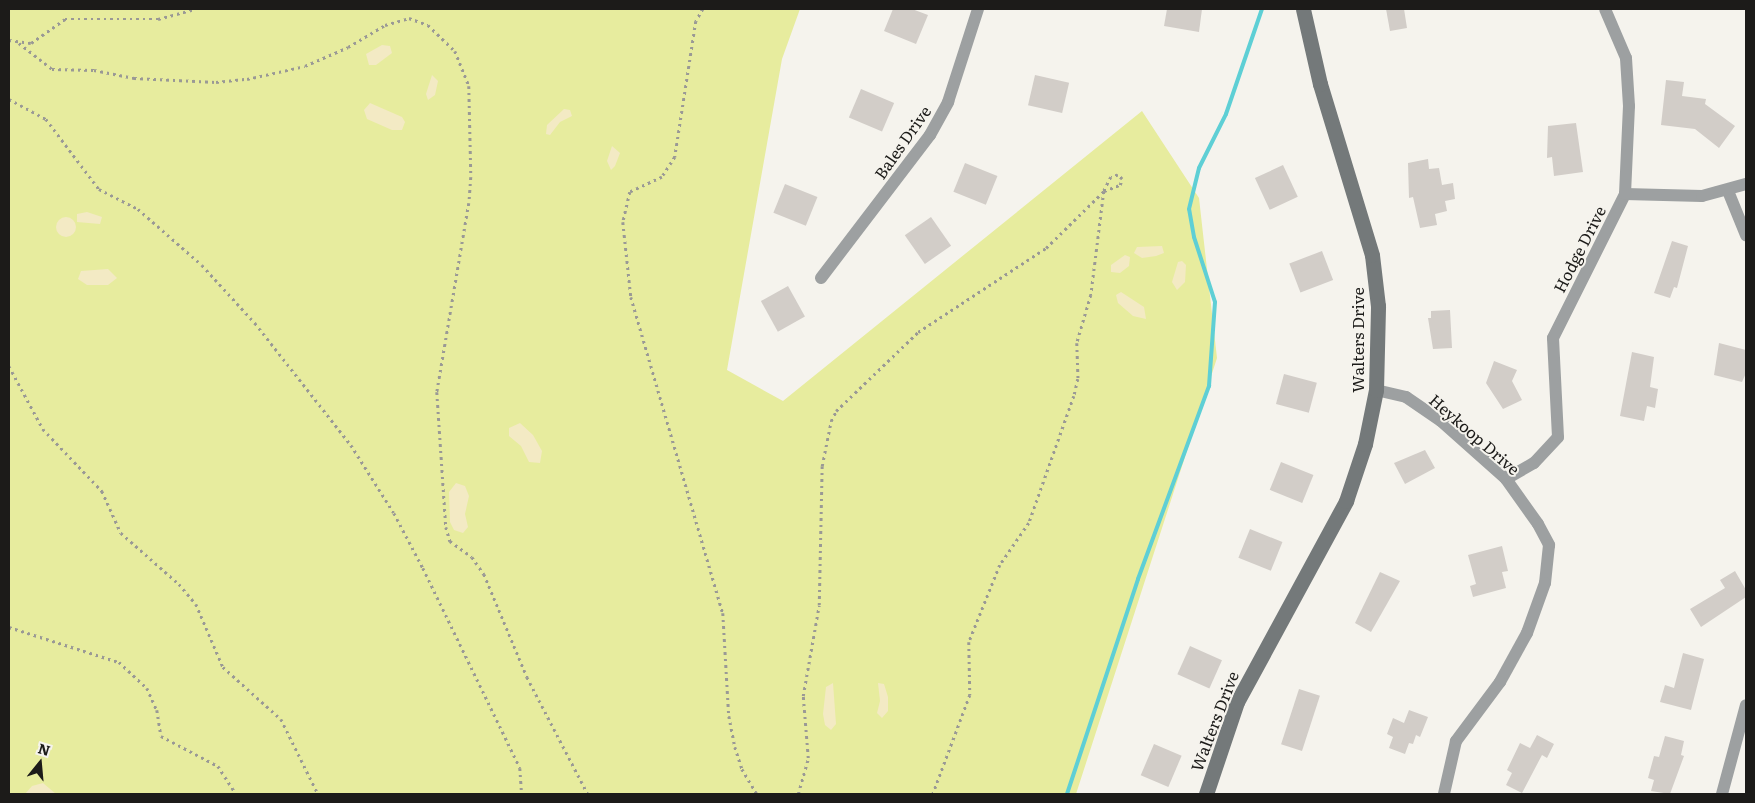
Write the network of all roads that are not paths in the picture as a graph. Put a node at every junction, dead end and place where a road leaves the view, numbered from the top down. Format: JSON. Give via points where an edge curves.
{"nodes":[{"id":1,"x":978,"y":9,"type":"edge"},
{"id":2,"x":1303,"y":9,"type":"edge"},
{"id":3,"x":1605,"y":9,"type":"edge"},
{"id":4,"x":1746,"y":184,"type":"edge"},
{"id":5,"x":1728,"y":191,"type":"junction"},
{"id":6,"x":1624,"y":194,"type":"junction"},
{"id":7,"x":1746,"y":235,"type":"edge"},
{"id":8,"x":821,"y":278,"type":"dead end"},
{"id":9,"x":1376,"y":390,"type":"junction"},
{"id":10,"x":1506,"y":479,"type":"junction"},
{"id":11,"x":1746,"y":705,"type":"edge"},
{"id":12,"x":1206,"y":794,"type":"edge"},
{"id":13,"x":1444,"y":794,"type":"edge"},
{"id":14,"x":1722,"y":794,"type":"edge"}],
"edges":[{"from":1,"to":8,"type":"street","name":"Bales Drive","via":[[948,102],[930,134]]},
{"from":2,"to":9,"type":"street","name":"Walters Drive","via":[[1320,84],[1372,255],[1378,306]]},
{"from":3,"to":6,"type":"street","name":"Hodge Drive","via":[[1626,58],[1630,106]]},
{"from":4,"to":5,"type":"street"},
{"from":5,"to":6,"type":"street","via":[[1702,196]]},
{"from":5,"to":7,"type":"street"},
{"from":6,"to":10,"type":"street","name":"Hodge Drive","via":[[1553,338],[1558,437],[1534,463]]},
{"from":9,"to":10,"type":"street","name":"Heykoop Drive","via":[[1406,397],[1441,421]]},
{"from":9,"to":12,"type":"street","name":"Walters Drive","via":[[1365,444],[1346,501],[1237,702]]},
{"from":10,"to":13,"type":"street","name":"Heykoop Drive","via":[[1538,524],[1549,546],[1545,583],[1527,634],[1500,682],[1456,741]]},
{"from":11,"to":14,"type":"street"}]}
